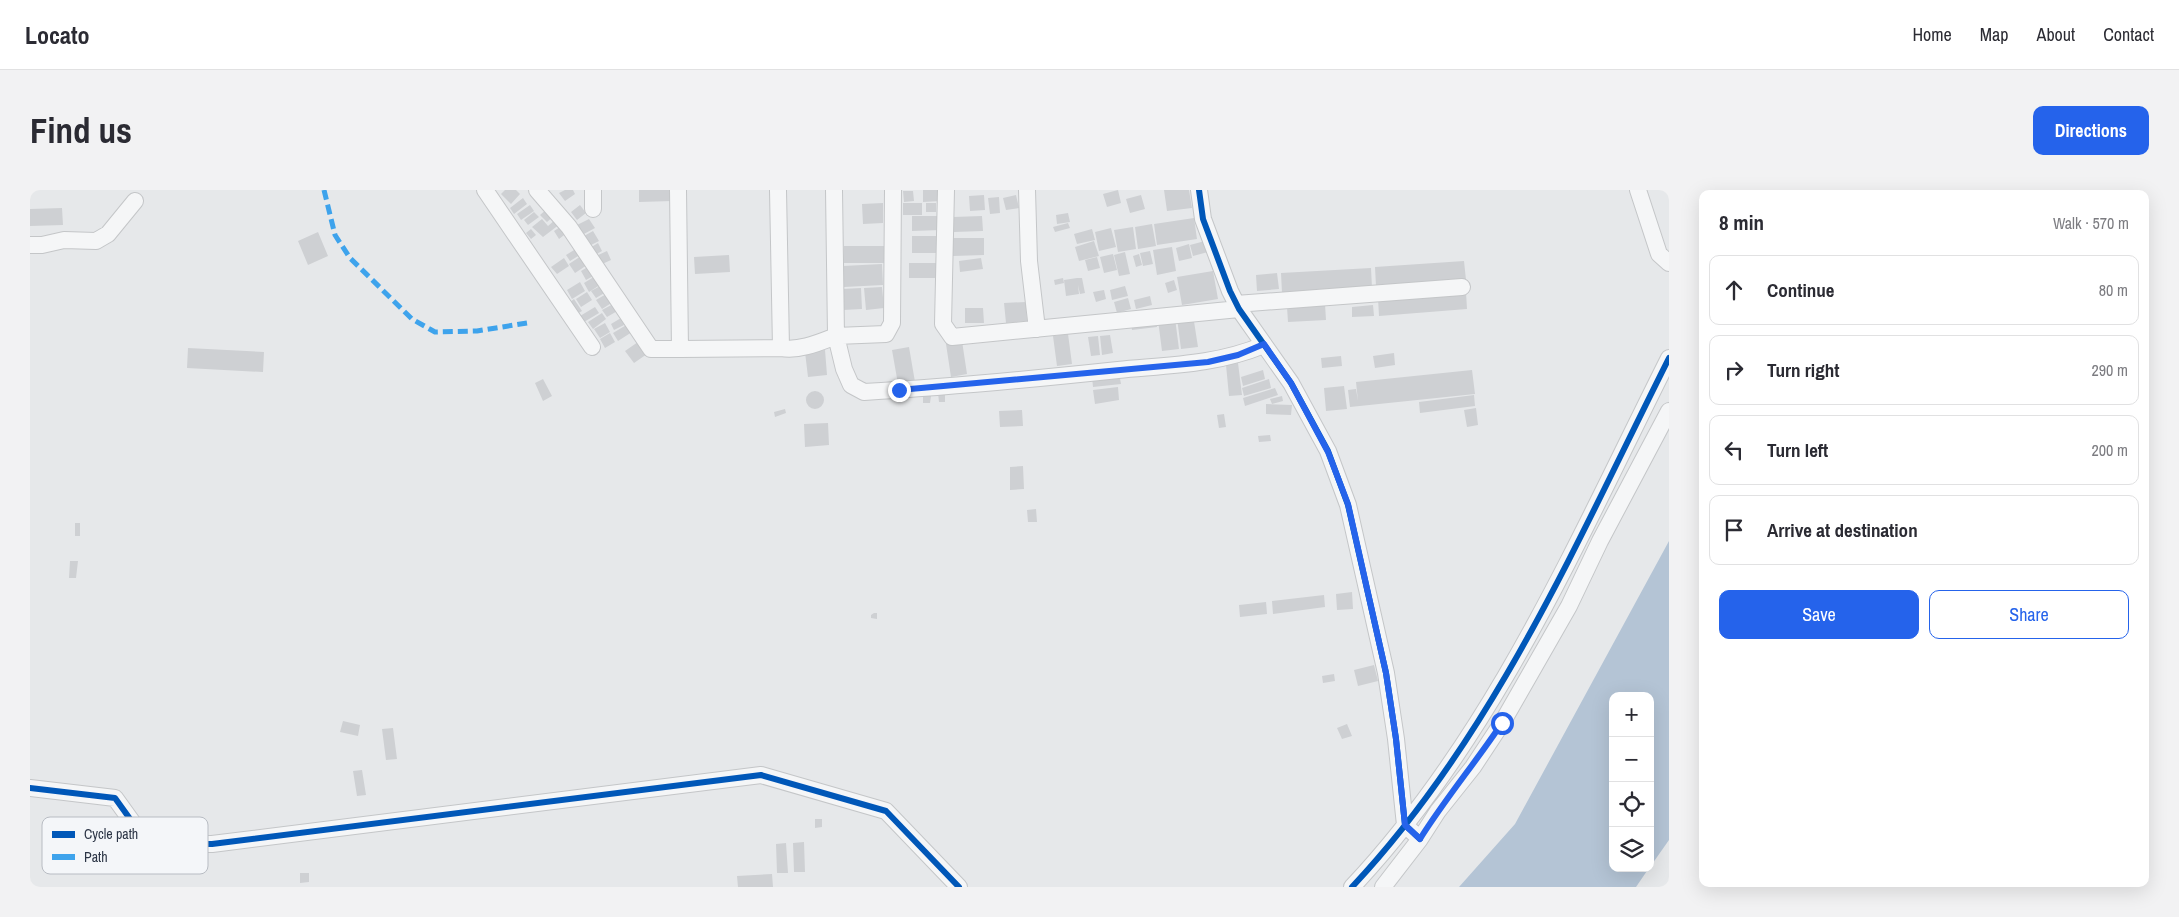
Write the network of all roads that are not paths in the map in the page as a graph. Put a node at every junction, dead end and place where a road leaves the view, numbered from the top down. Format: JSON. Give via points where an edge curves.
{"nodes":[{"id":1,"x":485,"y":190,"type":"edge"},
{"id":2,"x":538,"y":190,"type":"edge"},
{"id":3,"x":593,"y":190,"type":"edge"},
{"id":4,"x":678,"y":190,"type":"edge"},
{"id":5,"x":778,"y":190,"type":"edge"},
{"id":6,"x":834,"y":190,"type":"edge"},
{"id":7,"x":893,"y":190,"type":"edge"},
{"id":8,"x":946,"y":190,"type":"edge"},
{"id":9,"x":1026,"y":190,"type":"edge"},
{"id":10,"x":1199,"y":190,"type":"edge"},
{"id":11,"x":1638,"y":190,"type":"edge"},
{"id":12,"x":135,"y":201,"type":"dead end"},
{"id":13,"x":593,"y":209,"type":"dead end"},
{"id":14,"x":30,"y":245,"type":"edge"},
{"id":15,"x":1669,"y":263,"type":"edge"},
{"id":16,"x":1462,"y":287,"type":"dead end"},
{"id":17,"x":1238,"y":306,"type":"junction"},
{"id":18,"x":1037,"y":329,"type":"junction"},
{"id":19,"x":836,"y":336,"type":"junction"},
{"id":20,"x":1264,"y":344,"type":"junction"},
{"id":21,"x":592,"y":347,"type":"dead end"},
{"id":22,"x":781,"y":348,"type":"junction"},
{"id":23,"x":680,"y":349,"type":"junction"},
{"id":24,"x":1669,"y":358,"type":"edge"},
{"id":25,"x":1669,"y":411,"type":"edge"},
{"id":26,"x":30,"y":788,"type":"edge"},
{"id":27,"x":128,"y":817,"type":"edge"},
{"id":28,"x":1405,"y":825,"type":"junction"},
{"id":29,"x":1420,"y":839,"type":"junction"},
{"id":30,"x":208,"y":844,"type":"edge"},
{"id":31,"x":960,"y":887,"type":"edge"},
{"id":32,"x":1352,"y":887,"type":"edge"},
{"id":33,"x":1384,"y":887,"type":"edge"}],
"edges":[{"from":1,"to":21,"type":"street"},
{"from":2,"to":23,"type":"street","via":[[569,227],[651,350]]},
{"from":3,"to":13,"type":"street"},
{"from":4,"to":23,"type":"street"},
{"from":5,"to":22,"type":"street"},
{"from":6,"to":19,"type":"street"},
{"from":7,"to":19,"type":"street","via":[[892,323],[886,334]]},
{"from":8,"to":18,"type":"street","via":[[943,324],[952,337]]},
{"from":9,"to":18,"type":"street","via":[[1029,261]]},
{"from":10,"to":17,"type":"street","via":[[1203,219]]},
{"from":11,"to":15,"type":"street","via":[[1659,254]]},
{"from":12,"to":14,"type":"street","via":[[108,234],[96,240]]},
{"from":16,"to":17,"type":"street"},
{"from":17,"to":18,"type":"street"},
{"from":17,"to":20,"type":"street"},
{"from":19,"to":20,"type":"street","via":[[851,385],[864,392],[1208,362],[1238,355]]},
{"from":19,"to":22,"type":"street","via":[[814,345]]},
{"from":20,"to":28,"type":"street","via":[[1291,383],[1328,452],[1348,504],[1386,673]]},
{"from":22,"to":23,"type":"street"},
{"from":24,"to":28,"type":"street","via":[[1526,641],[1479,723]]},
{"from":25,"to":29,"type":"street","via":[[1569,606],[1502,723]]},
{"from":26,"to":27,"type":"street","via":[[114,798]]},
{"from":28,"to":29,"type":"street"},
{"from":28,"to":32,"type":"street"},
{"from":29,"to":33,"type":"street"},
{"from":30,"to":31,"type":"street","via":[[760,775],[886,811]]}]}
